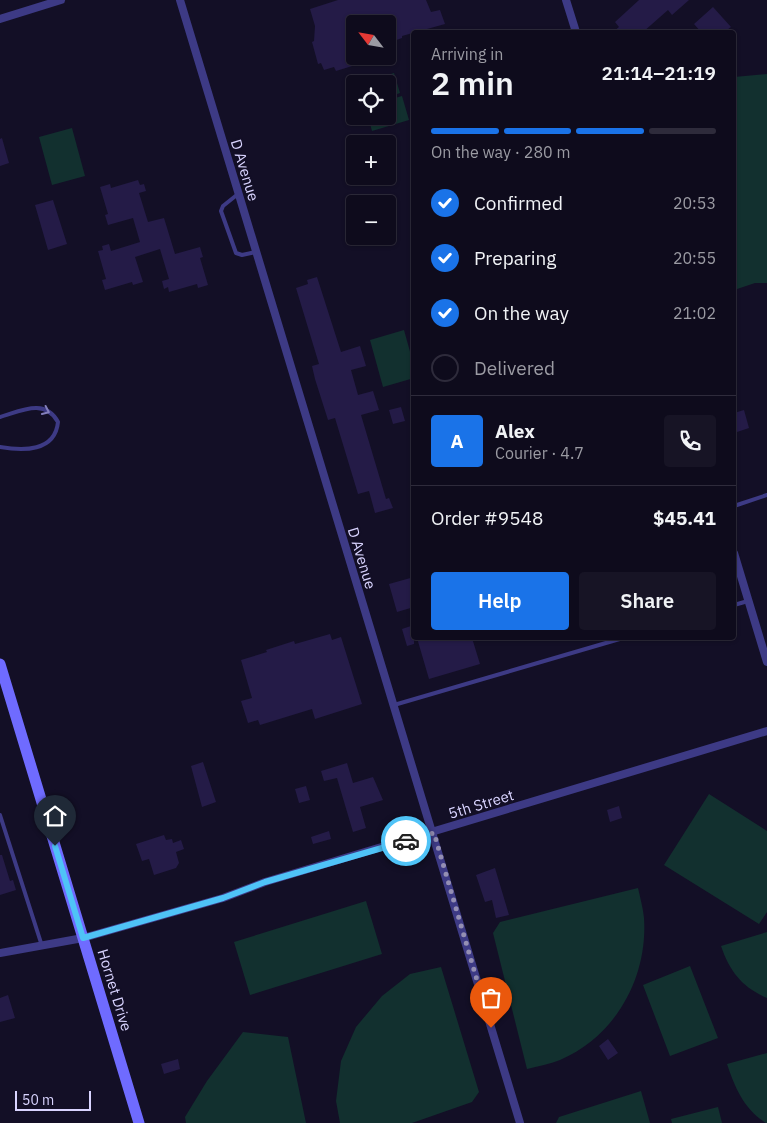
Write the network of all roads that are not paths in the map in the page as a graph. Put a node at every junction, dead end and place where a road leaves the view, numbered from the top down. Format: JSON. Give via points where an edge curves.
{"nodes":[{"id":1,"x":61,"y":0,"type":"edge"},
{"id":2,"x":180,"y":0,"type":"edge"},
{"id":3,"x":566,"y":0,"type":"edge"},
{"id":4,"x":0,"y":19,"type":"edge"},
{"id":5,"x":575,"y":30,"type":"edge"},
{"id":6,"x":238,"y":194,"type":"junction"},
{"id":7,"x":256,"y":252,"type":"junction"},
{"id":8,"x":0,"y":417,"type":"edge"},
{"id":9,"x":0,"y":447,"type":"edge"},
{"id":10,"x":767,"y":495,"type":"edge"},
{"id":11,"x":736,"y":505,"type":"edge"},
{"id":12,"x":736,"y":560,"type":"edge"},
{"id":13,"x":748,"y":601,"type":"junction"},
{"id":14,"x":736,"y":604,"type":"edge"},
{"id":15,"x":616,"y":640,"type":"edge"},
{"id":16,"x":767,"y":662,"type":"edge"},
{"id":17,"x":0,"y":664,"type":"edge"},
{"id":18,"x":392,"y":705,"type":"junction"},
{"id":19,"x":767,"y":731,"type":"edge"},
{"id":20,"x":0,"y":815,"type":"edge"},
{"id":21,"x":434,"y":833,"type":"junction"},
{"id":22,"x":83,"y":938,"type":"junction"},
{"id":23,"x":42,"y":946,"type":"junction"},
{"id":24,"x":0,"y":953,"type":"edge"},
{"id":25,"x":517,"y":1122,"type":"edge"},
{"id":26,"x":139,"y":1123,"type":"edge"}],
"edges":[{"from":1,"to":4,"type":"street"},
{"from":2,"to":6,"type":"street","name":"D Avenue"},
{"from":3,"to":5,"type":"street"},
{"from":6,"to":7,"type":"street","name":"D Avenue"},
{"from":6,"to":7,"type":"lane","via":[[222,206],[221,211],[236,253]]},
{"from":7,"to":18,"type":"street","name":"D Avenue"},
{"from":8,"to":9,"type":"lane","one_way":true,"via":[[40,407],[53,414],[58,422],[54,436],[42,446],[20,450]]},
{"from":10,"to":11,"type":"lane"},
{"from":12,"to":13,"type":"street"},
{"from":13,"to":14,"type":"lane"},
{"from":13,"to":16,"type":"street"},
{"from":15,"to":18,"type":"lane"},
{"from":17,"to":22,"type":"main road","name":"Hornet Drive"},
{"from":18,"to":21,"type":"street","name":"D Avenue"},
{"from":19,"to":21,"type":"street","name":"5th Street"},
{"from":20,"to":23,"type":"lane"},
{"from":21,"to":22,"type":"street","name":"5th Street"},
{"from":21,"to":25,"type":"street","name":"D Avenue"},
{"from":22,"to":23,"type":"street","name":"5th Street"},
{"from":22,"to":26,"type":"main road","name":"Hornet Drive"},
{"from":23,"to":24,"type":"street","name":"5th Street"}]}
